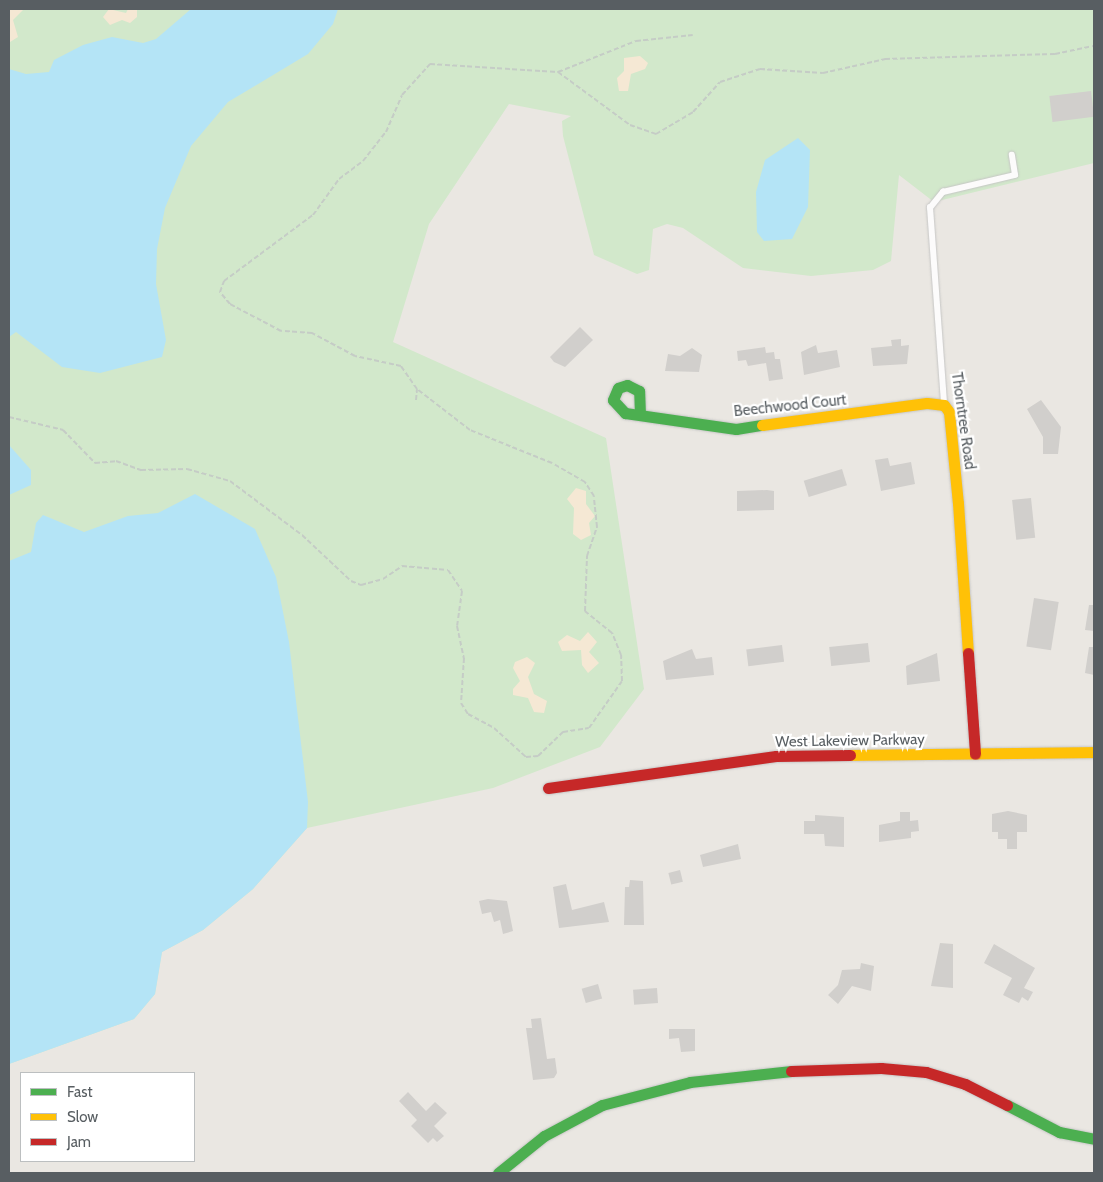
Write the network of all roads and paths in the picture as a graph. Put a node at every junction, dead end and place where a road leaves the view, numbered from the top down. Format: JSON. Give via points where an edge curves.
{"nodes":[{"id":1,"x":693,"y":35,"type":"dead end"},
{"id":2,"x":1094,"y":46,"type":"edge"},
{"id":3,"x":558,"y":72,"type":"junction"},
{"id":4,"x":1012,"y":155,"type":"dead end"},
{"id":5,"x":417,"y":389,"type":"junction"},
{"id":6,"x":416,"y":400,"type":"dead end"},
{"id":7,"x":944,"y":405,"type":"junction"},
{"id":8,"x":640,"y":415,"type":"dead end"},
{"id":9,"x":9,"y":417,"type":"edge"},
{"id":10,"x":1094,"y":752,"type":"edge"},
{"id":11,"x":975,"y":754,"type":"junction"},
{"id":12,"x":548,"y":788,"type":"dead end"},
{"id":13,"x":1094,"y":1139,"type":"edge"},
{"id":14,"x":498,"y":1173,"type":"edge"}],
"edges":[{"from":1,"to":3,"type":"path","via":[[636,41]]},
{"from":2,"to":3,"type":"path","via":[[1055,54],[885,59],[823,73],[760,69],[720,82],[693,112],[656,134],[630,125]]},
{"from":3,"to":5,"type":"path","via":[[425,66],[402,95],[386,132],[363,161],[340,179],[314,215],[221,286],[223,298],[230,304],[281,331],[312,332],[355,356],[401,366]]},
{"from":4,"to":7,"type":"lane","name":"Thorntree Road","via":[[1015,175],[943,192],[930,208]]},
{"from":5,"to":6,"type":"path"},
{"from":5,"to":9,"type":"path","via":[[470,430],[569,471],[594,496],[598,527],[586,556],[585,611],[612,633],[621,655],[622,681],[589,728],[563,732],[538,756],[526,757],[494,728],[468,714],[460,703],[464,658],[457,626],[462,591],[448,570],[402,566],[383,579],[361,585],[351,581],[302,535],[230,481],[187,469],[141,470],[116,461],[95,463],[63,430]]},
{"from":7,"to":8,"type":"street","name":"Beechwood Court","via":[[927,403],[749,429]]},
{"from":7,"to":11,"type":"street","name":"Thorntree Road","via":[[949,412],[958,503]]},
{"from":10,"to":11,"type":"street","name":"West Lakeview Parkway"},
{"from":11,"to":12,"type":"street","name":"West Lakeview Parkway","via":[[776,756]]},
{"from":13,"to":14,"type":"street","via":[[1061,1133],[965,1084],[926,1072],[881,1068],[771,1072],[690,1082],[602,1105],[544,1136]]}]}
